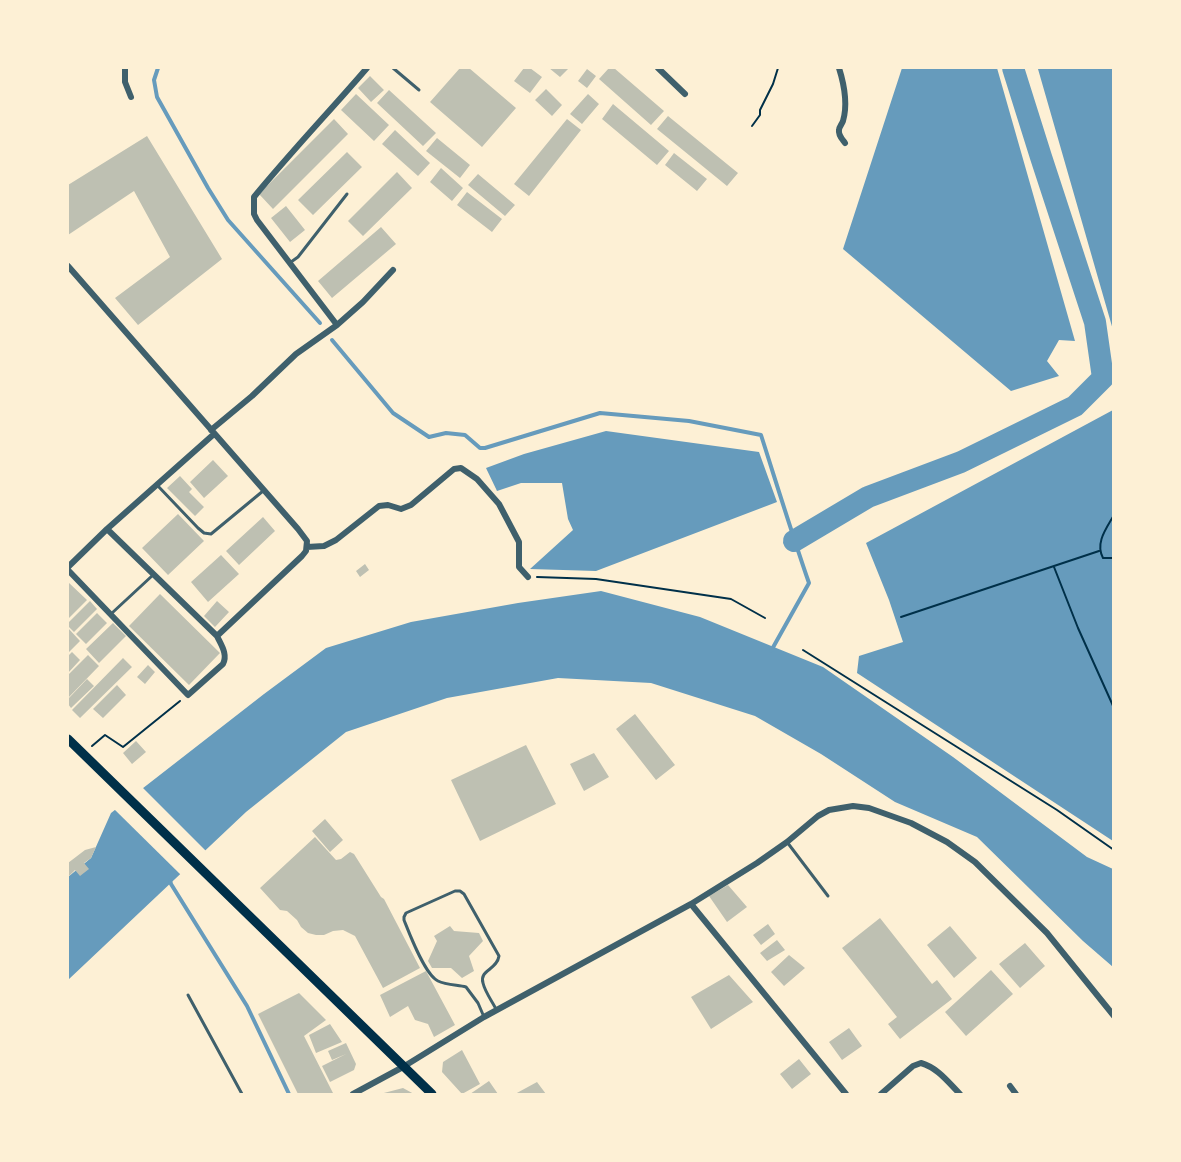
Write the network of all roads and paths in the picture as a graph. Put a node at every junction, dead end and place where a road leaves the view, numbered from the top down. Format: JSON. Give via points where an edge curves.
{"nodes":[{"id":1,"x":125,"y":68,"type":"edge"},
{"id":2,"x":367,"y":68,"type":"edge"},
{"id":3,"x":393,"y":68,"type":"edge"},
{"id":4,"x":658,"y":68,"type":"edge"},
{"id":5,"x":778,"y":68,"type":"edge"},
{"id":6,"x":838,"y":68,"type":"edge"},
{"id":7,"x":419,"y":90,"type":"dead end"},
{"id":8,"x":686,"y":94,"type":"dead end"},
{"id":9,"x":131,"y":97,"type":"dead end"},
{"id":10,"x":752,"y":126,"type":"dead end"},
{"id":11,"x":845,"y":143,"type":"dead end"},
{"id":12,"x":346,"y":194,"type":"dead end"},
{"id":13,"x":289,"y":263,"type":"junction"},
{"id":14,"x":68,"y":266,"type":"edge"},
{"id":15,"x":393,"y":270,"type":"dead end"},
{"id":16,"x":336,"y":325,"type":"junction"},
{"id":17,"x":213,"y":432,"type":"junction"},
{"id":18,"x":157,"y":485,"type":"junction"},
{"id":19,"x":264,"y":490,"type":"junction"},
{"id":20,"x":1113,"y":515,"type":"edge"},
{"id":21,"x":107,"y":530,"type":"junction"},
{"id":22,"x":307,"y":547,"type":"junction"},
{"id":23,"x":1099,"y":551,"type":"junction"},
{"id":24,"x":1113,"y":558,"type":"edge"},
{"id":25,"x":1054,"y":567,"type":"junction"},
{"id":26,"x":68,"y":569,"type":"edge"},
{"id":27,"x":154,"y":575,"type":"junction"},
{"id":28,"x":528,"y":577,"type":"joint"},
{"id":29,"x":111,"y":614,"type":"junction"},
{"id":30,"x":901,"y":617,"type":"dead end"},
{"id":31,"x":765,"y":618,"type":"dead end"},
{"id":32,"x":217,"y":636,"type":"junction"},
{"id":33,"x":803,"y":650,"type":"dead end"},
{"id":34,"x":188,"y":695,"type":"junction"},
{"id":35,"x":1113,"y":708,"type":"edge"},
{"id":36,"x":68,"y":739,"type":"edge"},
{"id":37,"x":82,"y":753,"type":"junction"},
{"id":38,"x":787,"y":842,"type":"junction"},
{"id":39,"x":1113,"y":850,"type":"edge"},
{"id":40,"x":828,"y":896,"type":"dead end"},
{"id":41,"x":691,"y":904,"type":"junction"},
{"id":42,"x":188,"y":995,"type":"dead end"},
{"id":43,"x":497,"y":1010,"type":"junction"},
{"id":44,"x":484,"y":1017,"type":"junction"},
{"id":45,"x":1113,"y":1017,"type":"edge"},
{"id":46,"x":403,"y":1066,"type":"junction"},
{"id":47,"x":1010,"y":1086,"type":"dead end"},
{"id":48,"x":242,"y":1095,"type":"edge"},
{"id":49,"x":353,"y":1095,"type":"edge"},
{"id":50,"x":432,"y":1095,"type":"edge"},
{"id":51,"x":846,"y":1095,"type":"edge"},
{"id":52,"x":881,"y":1095,"type":"edge"},
{"id":53,"x":960,"y":1095,"type":"edge"},
{"id":54,"x":1016,"y":1095,"type":"edge"}],
"edges":[{"from":1,"to":9,"type":"street"},
{"from":2,"to":13,"type":"street","via":[[254,197],[257,220]]},
{"from":3,"to":7,"type":"lane"},
{"from":4,"to":8,"type":"street"},
{"from":5,"to":10,"type":"path"},
{"from":6,"to":11,"type":"street","via":[[846,104],[839,136]]},
{"from":12,"to":13,"type":"lane","via":[[298,257]]},
{"from":13,"to":16,"type":"street"},
{"from":14,"to":17,"type":"street"},
{"from":15,"to":16,"type":"street"},
{"from":16,"to":17,"type":"street","via":[[296,354]]},
{"from":17,"to":18,"type":"street"},
{"from":17,"to":19,"type":"street"},
{"from":18,"to":19,"type":"lane","via":[[198,528],[211,534]]},
{"from":18,"to":21,"type":"street"},
{"from":19,"to":22,"type":"street","via":[[303,535]]},
{"from":20,"to":23,"type":"path"},
{"from":21,"to":26,"type":"street"},
{"from":21,"to":27,"type":"street"},
{"from":22,"to":28,"type":"street","via":[[324,546],[336,540],[379,506],[401,509],[411,505],[454,469],[461,468],[477,479],[499,504],[519,542],[519,567]]},
{"from":22,"to":32,"type":"street"},
{"from":23,"to":24,"type":"path","via":[[1103,558]]},
{"from":23,"to":25,"type":"path"},
{"from":25,"to":30,"type":"path"},
{"from":25,"to":35,"type":"path"},
{"from":26,"to":29,"type":"street"},
{"from":27,"to":29,"type":"lane"},
{"from":27,"to":32,"type":"street"},
{"from":28,"to":31,"type":"path","via":[[596,579],[731,599]]},
{"from":29,"to":34,"type":"street"},
{"from":32,"to":34,"type":"street","via":[[225,660]]},
{"from":33,"to":39,"type":"path","via":[[1057,810]]},
{"from":34,"to":37,"type":"path","via":[[123,747],[105,735]]},
{"from":36,"to":37,"type":"main road"},
{"from":37,"to":46,"type":"main road"},
{"from":38,"to":40,"type":"lane"},
{"from":38,"to":41,"type":"street"},
{"from":38,"to":45,"type":"street","via":[[829,810],[853,806],[911,823],[938,837],[975,862],[1047,933]]},
{"from":41,"to":43,"type":"street"},
{"from":41,"to":51,"type":"street"},
{"from":42,"to":48,"type":"lane"},
{"from":43,"to":44,"type":"street"},
{"from":43,"to":44,"type":"lane","via":[[482,980],[499,956],[464,894],[455,891],[406,913],[404,920],[430,974],[438,981],[466,987]]},
{"from":44,"to":46,"type":"street"},
{"from":46,"to":49,"type":"street"},
{"from":46,"to":50,"type":"main road"},
{"from":47,"to":54,"type":"street"},
{"from":52,"to":53,"type":"street","via":[[921,1063],[931,1066]]}]}
